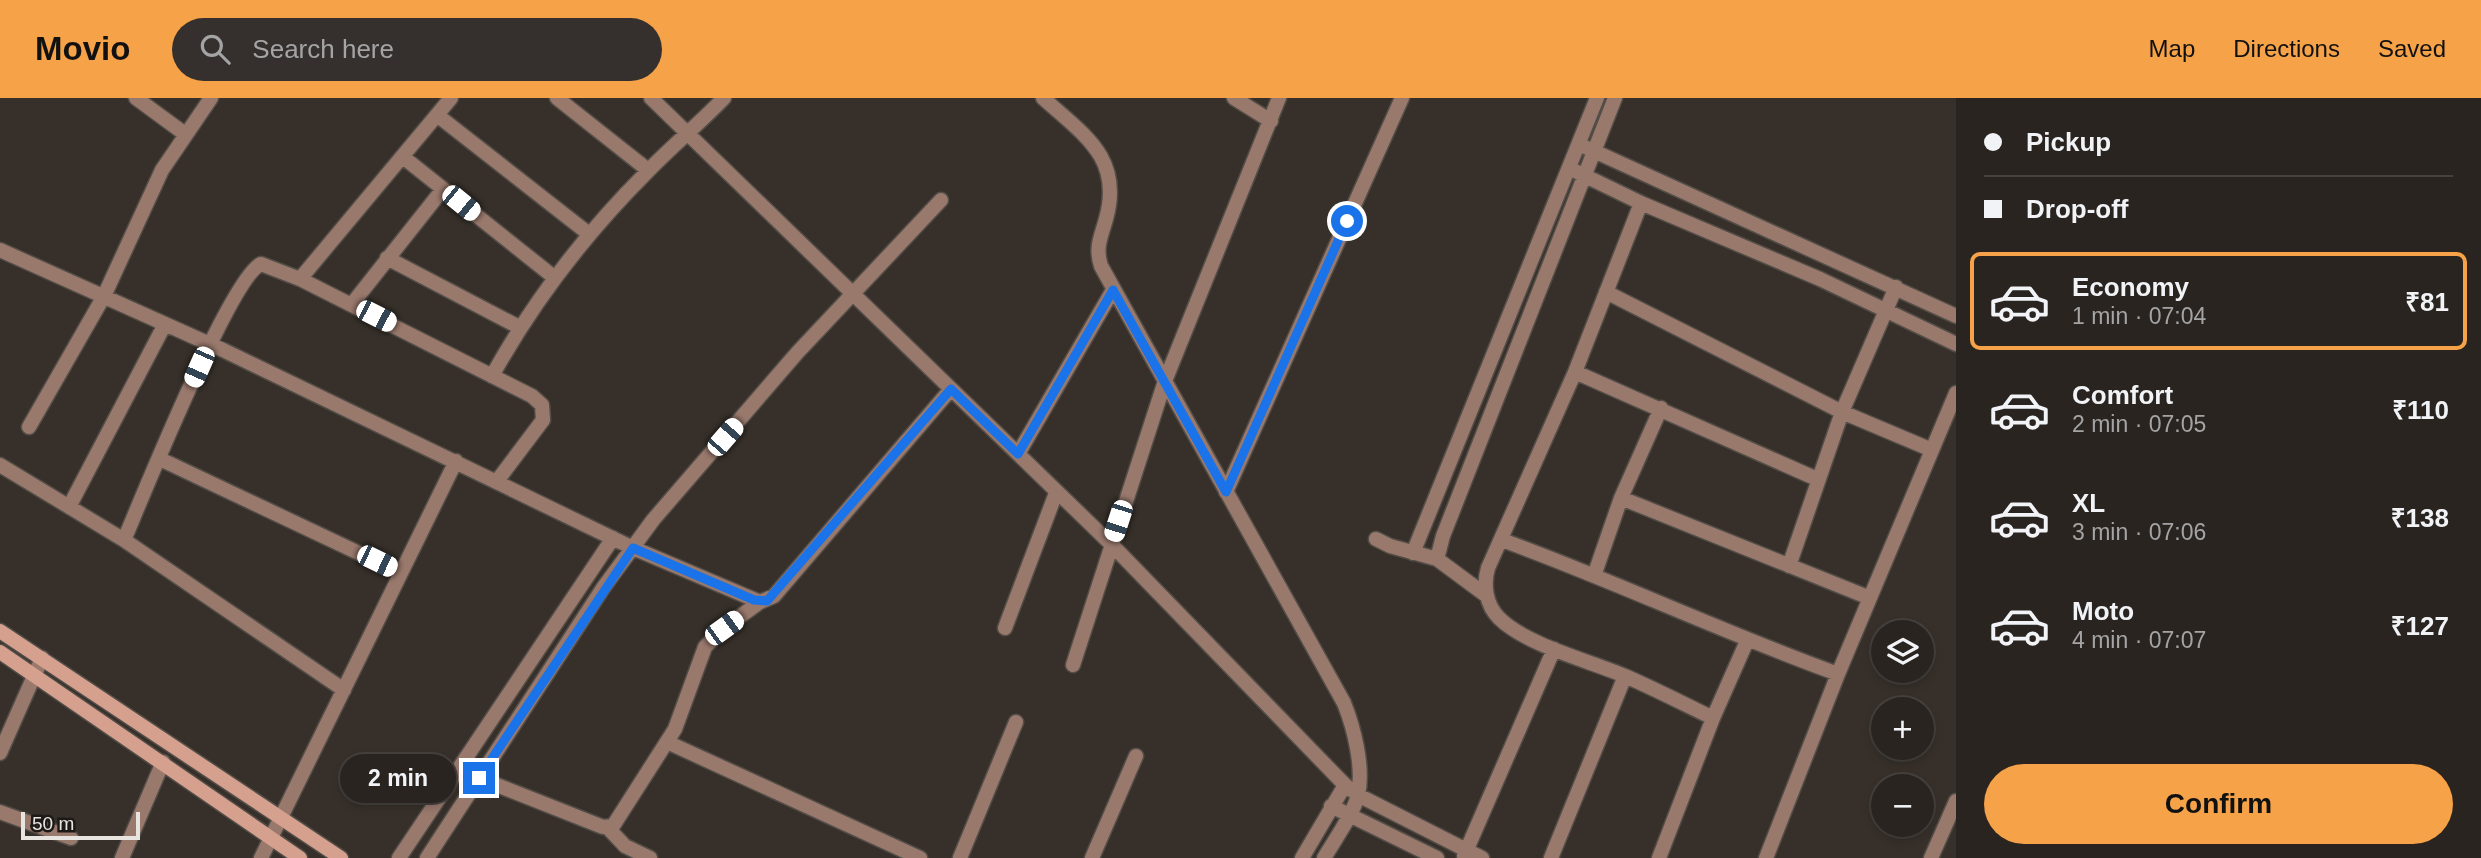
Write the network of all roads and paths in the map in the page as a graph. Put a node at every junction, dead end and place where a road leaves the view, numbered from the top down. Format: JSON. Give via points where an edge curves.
{"nodes":[{"id":1,"x":136,"y":98,"type":"edge"},
{"id":2,"x":211,"y":98,"type":"edge"},
{"id":3,"x":451,"y":98,"type":"edge"},
{"id":4,"x":558,"y":98,"type":"edge"},
{"id":5,"x":651,"y":98,"type":"edge"},
{"id":6,"x":724,"y":98,"type":"edge"},
{"id":7,"x":1043,"y":98,"type":"edge"},
{"id":8,"x":1234,"y":98,"type":"edge"},
{"id":9,"x":1279,"y":98,"type":"edge"},
{"id":10,"x":1402,"y":98,"type":"edge"},
{"id":11,"x":1597,"y":98,"type":"edge"},
{"id":12,"x":1615,"y":98,"type":"edge"},
{"id":13,"x":437,"y":115,"type":"junction"},
{"id":14,"x":1270,"y":121,"type":"junction"},
{"id":15,"x":185,"y":134,"type":"junction"},
{"id":16,"x":690,"y":134,"type":"junction"},
{"id":17,"x":1577,"y":144,"type":"junction"},
{"id":18,"x":1593,"y":150,"type":"junction"},
{"id":19,"x":403,"y":157,"type":"junction"},
{"id":20,"x":1568,"y":167,"type":"junction"},
{"id":21,"x":648,"y":170,"type":"junction"},
{"id":22,"x":1582,"y":176,"type":"junction"},
{"id":23,"x":443,"y":188,"type":"junction"},
{"id":24,"x":942,"y":200,"type":"dead end"},
{"id":25,"x":1641,"y":203,"type":"junction"},
{"id":26,"x":589,"y":234,"type":"junction"},
{"id":27,"x":0,"y":250,"type":"edge"},
{"id":28,"x":387,"y":258,"type":"junction"},
{"id":29,"x":555,"y":278,"type":"junction"},
{"id":30,"x":300,"y":279,"type":"junction"},
{"id":31,"x":1896,"y":287,"type":"junction"},
{"id":32,"x":1113,"y":290,"type":"junction"},
{"id":33,"x":1606,"y":292,"type":"junction"},
{"id":34,"x":851,"y":294,"type":"junction"},
{"id":35,"x":104,"y":296,"type":"junction"},
{"id":36,"x":352,"y":304,"type":"junction"},
{"id":37,"x":1886,"y":309,"type":"junction"},
{"id":38,"x":1956,"y":316,"type":"edge"},
{"id":39,"x":165,"y":324,"type":"junction"},
{"id":40,"x":519,"y":327,"type":"junction"},
{"id":41,"x":209,"y":344,"type":"junction"},
{"id":42,"x":1956,"y":344,"type":"edge"},
{"id":43,"x":1575,"y":372,"type":"junction"},
{"id":44,"x":492,"y":376,"type":"junction"},
{"id":45,"x":1165,"y":381,"type":"junction"},
{"id":46,"x":951,"y":389,"type":"junction"},
{"id":47,"x":1956,"y":393,"type":"edge"},
{"id":48,"x":1661,"y":408,"type":"junction"},
{"id":49,"x":1842,"y":412,"type":"junction"},
{"id":50,"x":29,"y":427,"type":"dead end"},
{"id":51,"x":1932,"y":450,"type":"junction"},
{"id":52,"x":1018,"y":454,"type":"junction"},
{"id":53,"x":160,"y":458,"type":"junction"},
{"id":54,"x":456,"y":461,"type":"junction"},
{"id":55,"x":0,"y":465,"type":"edge"},
{"id":56,"x":1817,"y":479,"type":"junction"},
{"id":57,"x":497,"y":481,"type":"junction"},
{"id":58,"x":1226,"y":492,"type":"junction"},
{"id":59,"x":1056,"y":493,"type":"junction"},
{"id":60,"x":1621,"y":498,"type":"junction"},
{"id":61,"x":69,"y":508,"type":"junction"},
{"id":62,"x":613,"y":538,"type":"junction"},
{"id":63,"x":1376,"y":539,"type":"dead end"},
{"id":64,"x":124,"y":540,"type":"junction"},
{"id":65,"x":1502,"y":540,"type":"junction"},
{"id":66,"x":1111,"y":544,"type":"junction"},
{"id":67,"x":633,"y":548,"type":"junction"},
{"id":68,"x":1413,"y":553,"type":"junction"},
{"id":69,"x":1437,"y":559,"type":"junction"},
{"id":70,"x":1789,"y":566,"type":"junction"},
{"id":71,"x":401,"y":573,"type":"junction"},
{"id":72,"x":1595,"y":573,"type":"junction"},
{"id":73,"x":1487,"y":596,"type":"junction"},
{"id":74,"x":1870,"y":598,"type":"junction"},
{"id":75,"x":761,"y":602,"type":"junction"},
{"id":76,"x":1005,"y":628,"type":"dead end"},
{"id":77,"x":0,"y":631,"type":"edge"},
{"id":78,"x":1747,"y":641,"type":"junction"},
{"id":79,"x":1554,"y":649,"type":"junction"},
{"id":80,"x":0,"y":652,"type":"edge"},
{"id":81,"x":43,"y":658,"type":"junction"},
{"id":82,"x":1073,"y":665,"type":"dead end"},
{"id":83,"x":1838,"y":674,"type":"junction"},
{"id":84,"x":34,"y":675,"type":"junction"},
{"id":85,"x":1625,"y":676,"type":"junction"},
{"id":86,"x":344,"y":690,"type":"junction"},
{"id":87,"x":1713,"y":718,"type":"junction"},
{"id":88,"x":1016,"y":722,"type":"dead end"},
{"id":89,"x":667,"y":742,"type":"junction"},
{"id":90,"x":0,"y":753,"type":"edge"},
{"id":91,"x":1136,"y":756,"type":"dead end"},
{"id":92,"x":163,"y":762,"type":"junction"},
{"id":93,"x":479,"y":778,"type":"junction"},
{"id":94,"x":1345,"y":785,"type":"junction"},
{"id":95,"x":1358,"y":795,"type":"junction"},
{"id":96,"x":1956,"y":801,"type":"edge"},
{"id":97,"x":1331,"y":806,"type":"junction"},
{"id":98,"x":0,"y":812,"type":"edge"},
{"id":99,"x":1347,"y":815,"type":"junction"},
{"id":100,"x":278,"y":817,"type":"junction"},
{"id":101,"x":608,"y":828,"type":"junction"},
{"id":102,"x":270,"y":837,"type":"junction"},
{"id":103,"x":71,"y":838,"type":"dead end"},
{"id":104,"x":1464,"y":854,"type":"edge"},
{"id":105,"x":122,"y":858,"type":"edge"},
{"id":106,"x":261,"y":858,"type":"edge"},
{"id":107,"x":300,"y":858,"type":"edge"},
{"id":108,"x":341,"y":858,"type":"edge"},
{"id":109,"x":399,"y":858,"type":"edge"},
{"id":110,"x":427,"y":858,"type":"edge"},
{"id":111,"x":650,"y":858,"type":"edge"},
{"id":112,"x":920,"y":858,"type":"edge"},
{"id":113,"x":960,"y":858,"type":"edge"},
{"id":114,"x":1091,"y":858,"type":"edge"},
{"id":115,"x":1303,"y":858,"type":"edge"},
{"id":116,"x":1324,"y":858,"type":"edge"},
{"id":117,"x":1437,"y":858,"type":"edge"},
{"id":118,"x":1482,"y":858,"type":"edge"},
{"id":119,"x":1551,"y":858,"type":"edge"},
{"id":120,"x":1659,"y":858,"type":"edge"},
{"id":121,"x":1766,"y":858,"type":"edge"},
{"id":122,"x":1931,"y":858,"type":"edge"}],
"edges":[{"from":1,"to":15,"type":"street"},
{"from":2,"to":15,"type":"street"},
{"from":3,"to":13,"type":"street"},
{"from":4,"to":21,"type":"street"},
{"from":5,"to":16,"type":"street"},
{"from":6,"to":16,"type":"street"},
{"from":7,"to":32,"type":"street","via":[[1106,162],[1111,201],[1097,254]]},
{"from":8,"to":14,"type":"street"},
{"from":9,"to":14,"type":"street"},
{"from":10,"to":58,"type":"street"},
{"from":11,"to":17,"type":"street"},
{"from":12,"to":18,"type":"street"},
{"from":13,"to":19,"type":"street"},
{"from":13,"to":26,"type":"street"},
{"from":14,"to":45,"type":"street"},
{"from":15,"to":35,"type":"street","via":[[162,170]]},
{"from":16,"to":21,"type":"street"},
{"from":16,"to":34,"type":"street"},
{"from":17,"to":18,"type":"street"},
{"from":17,"to":20,"type":"street"},
{"from":18,"to":22,"type":"street"},
{"from":18,"to":31,"type":"street"},
{"from":19,"to":23,"type":"street"},
{"from":19,"to":30,"type":"street"},
{"from":20,"to":22,"type":"street"},
{"from":20,"to":68,"type":"street"},
{"from":21,"to":26,"type":"street"},
{"from":22,"to":25,"type":"street"},
{"from":22,"to":69,"type":"street"},
{"from":23,"to":28,"type":"street"},
{"from":23,"to":29,"type":"street"},
{"from":24,"to":34,"type":"street"},
{"from":25,"to":33,"type":"street"},
{"from":25,"to":37,"type":"street"},
{"from":26,"to":29,"type":"street"},
{"from":27,"to":35,"type":"street"},
{"from":28,"to":36,"type":"street"},
{"from":28,"to":40,"type":"street"},
{"from":29,"to":40,"type":"street"},
{"from":30,"to":36,"type":"street"},
{"from":30,"to":41,"type":"street","via":[[261,264],[253,268]]},
{"from":31,"to":37,"type":"street"},
{"from":31,"to":38,"type":"street"},
{"from":32,"to":45,"type":"street"},
{"from":32,"to":52,"type":"street"},
{"from":33,"to":43,"type":"street"},
{"from":33,"to":49,"type":"street"},
{"from":34,"to":46,"type":"street"},
{"from":34,"to":67,"type":"street"},
{"from":35,"to":39,"type":"street"},
{"from":35,"to":50,"type":"street"},
{"from":36,"to":44,"type":"street"},
{"from":37,"to":42,"type":"street"},
{"from":37,"to":49,"type":"street"},
{"from":39,"to":41,"type":"street"},
{"from":39,"to":61,"type":"street"},
{"from":40,"to":44,"type":"street"},
{"from":41,"to":53,"type":"street"},
{"from":41,"to":54,"type":"street"},
{"from":43,"to":48,"type":"street"},
{"from":43,"to":65,"type":"street"},
{"from":44,"to":57,"type":"street","via":[[532,396],[544,413]]},
{"from":45,"to":58,"type":"street"},
{"from":45,"to":66,"type":"street"},
{"from":46,"to":52,"type":"street"},
{"from":46,"to":75,"type":"street","via":[[774,596]]},
{"from":47,"to":51,"type":"street"},
{"from":48,"to":56,"type":"street"},
{"from":48,"to":60,"type":"street"},
{"from":49,"to":51,"type":"street"},
{"from":49,"to":56,"type":"street"},
{"from":51,"to":74,"type":"street"},
{"from":52,"to":59,"type":"street"},
{"from":53,"to":64,"type":"street"},
{"from":53,"to":71,"type":"street"},
{"from":54,"to":57,"type":"street"},
{"from":54,"to":71,"type":"street"},
{"from":55,"to":61,"type":"street"},
{"from":56,"to":70,"type":"street"},
{"from":57,"to":62,"type":"street"},
{"from":58,"to":95,"type":"street","via":[[1343,703],[1357,747]]},
{"from":59,"to":66,"type":"street"},
{"from":59,"to":76,"type":"street"},
{"from":60,"to":70,"type":"street"},
{"from":60,"to":72,"type":"street"},
{"from":61,"to":64,"type":"street"},
{"from":62,"to":67,"type":"street"},
{"from":62,"to":109,"type":"street"},
{"from":63,"to":68,"type":"street"},
{"from":64,"to":86,"type":"street"},
{"from":65,"to":72,"type":"street"},
{"from":65,"to":73,"type":"street","via":[[1486,574]]},
{"from":66,"to":82,"type":"street"},
{"from":66,"to":94,"type":"street"},
{"from":67,"to":75,"type":"street"},
{"from":67,"to":93,"type":"street"},
{"from":68,"to":69,"type":"street"},
{"from":69,"to":73,"type":"street"},
{"from":70,"to":74,"type":"street"},
{"from":71,"to":86,"type":"street"},
{"from":72,"to":78,"type":"street"},
{"from":73,"to":79,"type":"street","via":[[1490,607],[1506,624]]},
{"from":74,"to":83,"type":"street"},
{"from":75,"to":89,"type":"street","via":[[705,647]]},
{"from":77,"to":81,"type":"street"},
{"from":78,"to":83,"type":"street"},
{"from":78,"to":87,"type":"street"},
{"from":79,"to":85,"type":"street"},
{"from":79,"to":104,"type":"street"},
{"from":80,"to":84,"type":"street"},
{"from":81,"to":84,"type":"street"},
{"from":81,"to":100,"type":"street"},
{"from":83,"to":121,"type":"street"},
{"from":84,"to":90,"type":"street"},
{"from":84,"to":92,"type":"street"},
{"from":85,"to":87,"type":"street"},
{"from":85,"to":119,"type":"street"},
{"from":86,"to":100,"type":"street"},
{"from":87,"to":120,"type":"street"},
{"from":88,"to":113,"type":"street"},
{"from":89,"to":101,"type":"street","via":[[617,823]]},
{"from":89,"to":112,"type":"street"},
{"from":91,"to":114,"type":"street"},
{"from":92,"to":102,"type":"street"},
{"from":92,"to":105,"type":"street"},
{"from":93,"to":101,"type":"street"},
{"from":93,"to":110,"type":"street"},
{"from":94,"to":95,"type":"street"},
{"from":94,"to":97,"type":"street"},
{"from":95,"to":99,"type":"street"},
{"from":95,"to":104,"type":"street"},
{"from":96,"to":122,"type":"street"},
{"from":97,"to":99,"type":"street"},
{"from":97,"to":115,"type":"street"},
{"from":98,"to":103,"type":"street"},
{"from":99,"to":116,"type":"street"},
{"from":99,"to":117,"type":"street"},
{"from":100,"to":102,"type":"street"},
{"from":100,"to":108,"type":"street"},
{"from":101,"to":111,"type":"street","via":[[625,846]]},
{"from":102,"to":106,"type":"street"},
{"from":102,"to":107,"type":"street"},
{"from":104,"to":118,"type":"street"}]}
